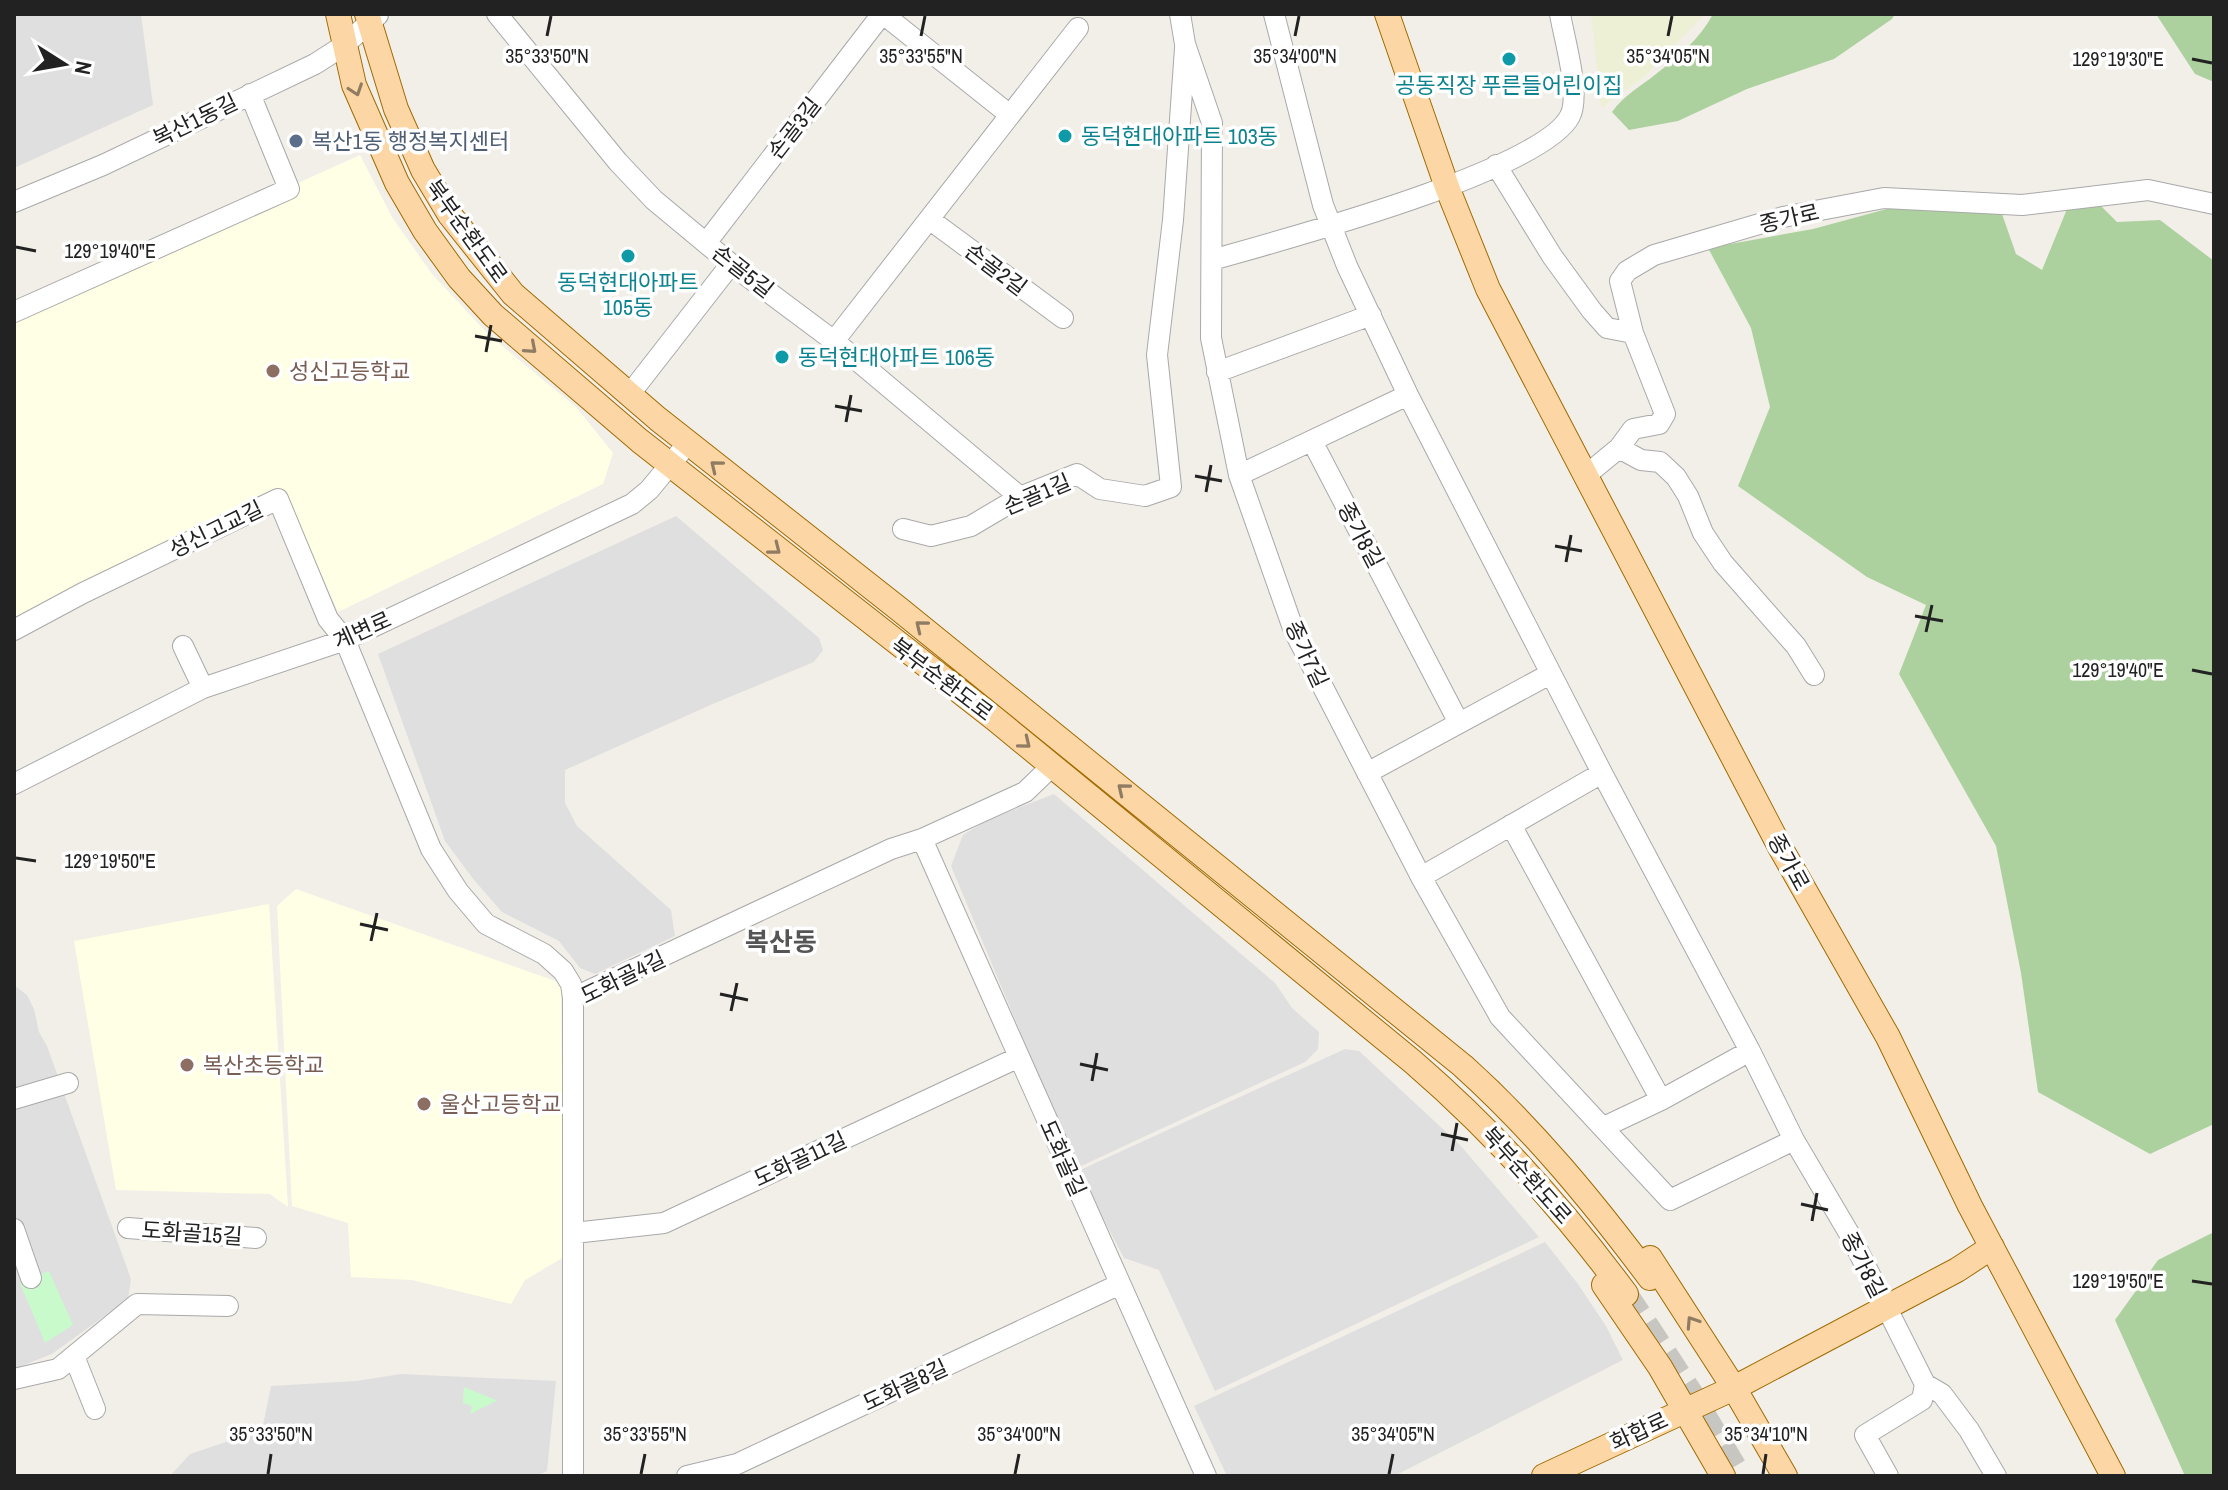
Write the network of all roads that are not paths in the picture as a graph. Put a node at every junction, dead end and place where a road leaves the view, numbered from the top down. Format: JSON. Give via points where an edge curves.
{"nodes":[{"id":1,"x":338,"y":14,"type":"edge"},
{"id":2,"x":497,"y":14,"type":"edge"},
{"id":3,"x":883,"y":14,"type":"edge"},
{"id":4,"x":1180,"y":14,"type":"edge"},
{"id":5,"x":1274,"y":14,"type":"edge"},
{"id":6,"x":1387,"y":14,"type":"edge"},
{"id":7,"x":1560,"y":14,"type":"edge"},
{"id":8,"x":371,"y":18,"type":"edge"},
{"id":9,"x":1078,"y":28,"type":"dead end"},
{"id":10,"x":1185,"y":44,"type":"junction"},
{"id":11,"x":343,"y":46,"type":"junction"},
{"id":12,"x":250,"y":94,"type":"junction"},
{"id":13,"x":1010,"y":115,"type":"junction"},
{"id":14,"x":1496,"y":165,"type":"junction"},
{"id":15,"x":1447,"y":187,"type":"junction"},
{"id":16,"x":14,"y":202,"type":"edge"},
{"id":17,"x":2214,"y":204,"type":"edge"},
{"id":18,"x":929,"y":219,"type":"junction"},
{"id":19,"x":1331,"y":226,"type":"junction"},
{"id":20,"x":706,"y":243,"type":"junction"},
{"id":21,"x":1212,"y":260,"type":"junction"},
{"id":22,"x":731,"y":264,"type":"junction"},
{"id":23,"x":14,"y":312,"type":"edge"},
{"id":24,"x":1371,"y":315,"type":"junction"},
{"id":25,"x":1063,"y":318,"type":"dead end"},
{"id":26,"x":1633,"y":333,"type":"junction"},
{"id":27,"x":834,"y":341,"type":"junction"},
{"id":28,"x":1217,"y":372,"type":"junction"},
{"id":29,"x":629,"y":395,"type":"junction"},
{"id":30,"x":1408,"y":395,"type":"junction"},
{"id":31,"x":1312,"y":441,"type":"junction"},
{"id":32,"x":688,"y":443,"type":"junction"},
{"id":33,"x":1619,"y":448,"type":"junction"},
{"id":34,"x":670,"y":466,"type":"junction"},
{"id":35,"x":1239,"y":475,"type":"junction"},
{"id":36,"x":1585,"y":476,"type":"junction"},
{"id":37,"x":1020,"y":497,"type":"junction"},
{"id":38,"x":903,"y":529,"type":"dead end"},
{"id":39,"x":14,"y":630,"type":"edge"},
{"id":40,"x":345,"y":640,"type":"junction"},
{"id":41,"x":183,"y":646,"type":"dead end"},
{"id":42,"x":1550,"y":674,"type":"junction"},
{"id":43,"x":1814,"y":675,"type":"dead end"},
{"id":44,"x":203,"y":688,"type":"junction"},
{"id":45,"x":1459,"y":723,"type":"junction"},
{"id":46,"x":1052,"y":766,"type":"junction"},
{"id":47,"x":1367,"y":773,"type":"junction"},
{"id":48,"x":1602,"y":773,"type":"junction"},
{"id":49,"x":15,"y":778,"type":"edge"},
{"id":50,"x":1165,"y":823,"type":"junction"},
{"id":51,"x":1511,"y":825,"type":"junction"},
{"id":52,"x":922,"y":839,"type":"junction"},
{"id":53,"x":1149,"y":844,"type":"junction"},
{"id":54,"x":1421,"y":877,"type":"junction"},
{"id":55,"x":573,"y":998,"type":"junction"},
{"id":56,"x":1750,"y":1051,"type":"junction"},
{"id":57,"x":1017,"y":1058,"type":"junction"},
{"id":58,"x":68,"y":1083,"type":"dead end"},
{"id":59,"x":14,"y":1099,"type":"edge"},
{"id":60,"x":1661,"y":1100,"type":"junction"},
{"id":61,"x":1604,"y":1127,"type":"junction"},
{"id":62,"x":1794,"y":1140,"type":"junction"},
{"id":63,"x":128,"y":1228,"type":"dead end"},
{"id":64,"x":14,"y":1229,"type":"edge"},
{"id":65,"x":574,"y":1233,"type":"junction"},
{"id":66,"x":256,"y":1238,"type":"dead end"},
{"id":67,"x":1992,"y":1247,"type":"junction"},
{"id":68,"x":31,"y":1278,"type":"dead end"},
{"id":69,"x":1650,"y":1278,"type":"tunnel mouth"},
{"id":70,"x":1120,"y":1284,"type":"junction"},
{"id":71,"x":1626,"y":1294,"type":"tunnel mouth"},
{"id":72,"x":228,"y":1306,"type":"dead end"},
{"id":73,"x":1886,"y":1307,"type":"junction"},
{"id":74,"x":74,"y":1356,"type":"junction"},
{"id":75,"x":14,"y":1379,"type":"edge"},
{"id":76,"x":1925,"y":1384,"type":"junction"},
{"id":77,"x":1734,"y":1388,"type":"junction"},
{"id":78,"x":95,"y":1409,"type":"dead end"},
{"id":79,"x":1685,"y":1409,"type":"junction"},
{"id":80,"x":573,"y":1476,"type":"edge"},
{"id":81,"x":687,"y":1476,"type":"edge"},
{"id":82,"x":1206,"y":1476,"type":"edge"},
{"id":83,"x":1544,"y":1476,"type":"edge"},
{"id":84,"x":1723,"y":1476,"type":"edge"},
{"id":85,"x":1785,"y":1476,"type":"edge"},
{"id":86,"x":1888,"y":1476,"type":"edge"},
{"id":87,"x":1996,"y":1476,"type":"edge"},
{"id":88,"x":2113,"y":1476,"type":"edge"}],
"edges":[{"from":1,"to":11,"type":"main road","name":"북부순환도로"},
{"from":2,"to":20,"type":"street","name":"손골5길","via":[[618,162]]},
{"from":3,"to":13,"type":"street"},
{"from":3,"to":20,"type":"street","name":"손골3길"},
{"from":4,"to":10,"type":"street","name":"종가7길"},
{"from":5,"to":19,"type":"street","name":"종가8길"},
{"from":6,"to":15,"type":"main road","name":"종가로"},
{"from":7,"to":14,"type":"street","via":[[1574,96],[1571,115],[1546,142]]},
{"from":8,"to":11,"type":"street","name":"복산1동길"},
{"from":8,"to":29,"type":"main road","name":"북부순환도로","via":[[404,129],[450,215],[513,294]]},
{"from":9,"to":13,"type":"street"},
{"from":10,"to":21,"type":"street","name":"종가7길","via":[[1212,123]]},
{"from":10,"to":37,"type":"street","name":"손골1길","via":[[1157,355],[1171,487],[1145,496],[1100,489],[1077,474]]},
{"from":11,"to":12,"type":"street","name":"복산1동길"},
{"from":11,"to":34,"type":"main road","name":"북부순환도로","one_way":true,"via":[[382,152],[425,231],[459,278],[493,315]]},
{"from":12,"to":16,"type":"street","name":"복산1동길"},
{"from":12,"to":23,"type":"street","via":[[289,189]]},
{"from":13,"to":18,"type":"street"},
{"from":14,"to":15,"type":"street"},
{"from":14,"to":26,"type":"street","via":[[1592,311],[1607,328]]},
{"from":15,"to":19,"type":"street"},
{"from":15,"to":36,"type":"main road","name":"종가로","via":[[1488,289]]},
{"from":17,"to":26,"type":"street","name":"종가로","via":[[2148,190],[2022,205],[1884,198],[1783,217],[1654,255],[1627,271],[1620,281]]},
{"from":18,"to":25,"type":"street","name":"손골2길"},
{"from":18,"to":27,"type":"street"},
{"from":19,"to":21,"type":"street"},
{"from":19,"to":24,"type":"street","name":"종가8길"},
{"from":20,"to":22,"type":"street","name":"손골5길"},
{"from":21,"to":28,"type":"street","name":"종가7길","via":[[1211,338]]},
{"from":22,"to":27,"type":"street","name":"손골5길"},
{"from":22,"to":29,"type":"street"},
{"from":24,"to":28,"type":"street"},
{"from":24,"to":30,"type":"street","name":"종가8길"},
{"from":26,"to":33,"type":"street","name":"종가로","via":[[1665,414],[1659,424],[1633,429]]},
{"from":27,"to":37,"type":"street","name":"손골5길"},
{"from":28,"to":35,"type":"street","name":"종가7길"},
{"from":29,"to":32,"type":"main road","name":"북부순환도로"},
{"from":30,"to":31,"type":"street"},
{"from":30,"to":42,"type":"street","name":"종가8길"},
{"from":31,"to":35,"type":"street"},
{"from":31,"to":45,"type":"street","name":"종가8길"},
{"from":32,"to":34,"type":"street","name":"계변로"},
{"from":50,"to":32,"type":"main road","name":"북부순환도로","one_way":true},
{"from":33,"to":36,"type":"street","name":"종가로"},
{"from":33,"to":43,"type":"street","via":[[1641,460],[1660,462],[1676,477],[1723,563],[1796,646]]},
{"from":34,"to":40,"type":"street","name":"계변로","via":[[632,504]]},
{"from":34,"to":46,"type":"main road","name":"북부순환도로","one_way":true},
{"from":35,"to":47,"type":"street","name":"종가7길","via":[[1294,631]]},
{"from":36,"to":67,"type":"main road","name":"종가로","via":[[1780,847],[1888,1037]]},
{"from":37,"to":38,"type":"street","name":"손골1길","via":[[971,526],[931,536]]},
{"from":39,"to":40,"type":"street","name":"성신고교길","via":[[278,499],[328,619]]},
{"from":40,"to":44,"type":"street","name":"계변로"},
{"from":40,"to":55,"type":"street","via":[[431,849],[486,924],[544,954],[563,971]]},
{"from":41,"to":44,"type":"street"},
{"from":42,"to":45,"type":"street"},
{"from":42,"to":48,"type":"street","name":"종가8길"},
{"from":44,"to":49,"type":"street","name":"계변로"},
{"from":45,"to":47,"type":"street"},
{"from":46,"to":52,"type":"street","name":"도화골4길","via":[[1025,792]]},
{"from":46,"to":53,"type":"main road","name":"북부순환도로"},
{"from":47,"to":54,"type":"street","name":"종가7길"},
{"from":48,"to":51,"type":"street"},
{"from":48,"to":56,"type":"street","name":"종가8길"},
{"from":50,"to":69,"type":"main road","name":"북부순환도로","via":[[1495,1095],[1575,1181]]},
{"from":77,"to":50,"type":"main road","one_way":true,"via":[[1621,1220],[1513,1097],[1399,999]]},
{"from":51,"to":54,"type":"street"},
{"from":51,"to":60,"type":"street"},
{"from":52,"to":55,"type":"street","name":"도화골4길"},
{"from":52,"to":57,"type":"street","name":"도화골길"},
{"from":53,"to":71,"type":"main road","name":"북부순환도로","via":[[1446,1090],[1555,1203]]},
{"from":53,"to":79,"type":"main road","via":[[1440,1101],[1507,1168],[1577,1248]]},
{"from":54,"to":61,"type":"street","name":"종가7길","via":[[1500,1017]]},
{"from":55,"to":65,"type":"street","name":"도화골4길"},
{"from":56,"to":60,"type":"street"},
{"from":56,"to":62,"type":"street","name":"종가8길"},
{"from":57,"to":65,"type":"street","name":"도화골11길","via":[[664,1223]]},
{"from":57,"to":70,"type":"street","name":"도화골길"},
{"from":58,"to":59,"type":"street"},
{"from":60,"to":61,"type":"street"},
{"from":61,"to":62,"type":"street","name":"종가7길","via":[[1670,1200]]},
{"from":62,"to":73,"type":"street","name":"종가8길"},
{"from":63,"to":66,"type":"street","name":"도화골15길"},
{"from":64,"to":68,"type":"street"},
{"from":65,"to":80,"type":"street","name":"도화골4길"},
{"from":67,"to":73,"type":"main road"},
{"from":67,"to":88,"type":"main road","name":"종가로"},
{"from":70,"to":81,"type":"street","name":"도화골8길","via":[[737,1464]]},
{"from":70,"to":82,"type":"street","name":"도화골길"},
{"from":72,"to":74,"type":"street","via":[[137,1304]]},
{"from":73,"to":76,"type":"street","name":"종가8길"},
{"from":73,"to":77,"type":"main road"},
{"from":74,"to":75,"type":"street","via":[[58,1369]]},
{"from":74,"to":78,"type":"street"},
{"from":76,"to":86,"type":"street","via":[[1922,1400],[1865,1435]]},
{"from":76,"to":87,"type":"street","via":[[1942,1394]]},
{"from":77,"to":79,"type":"main road","name":"화합로"},
{"from":77,"to":85,"type":"main road"},
{"from":79,"to":83,"type":"main road","name":"화합로"},
{"from":79,"to":84,"type":"main road"}]}
